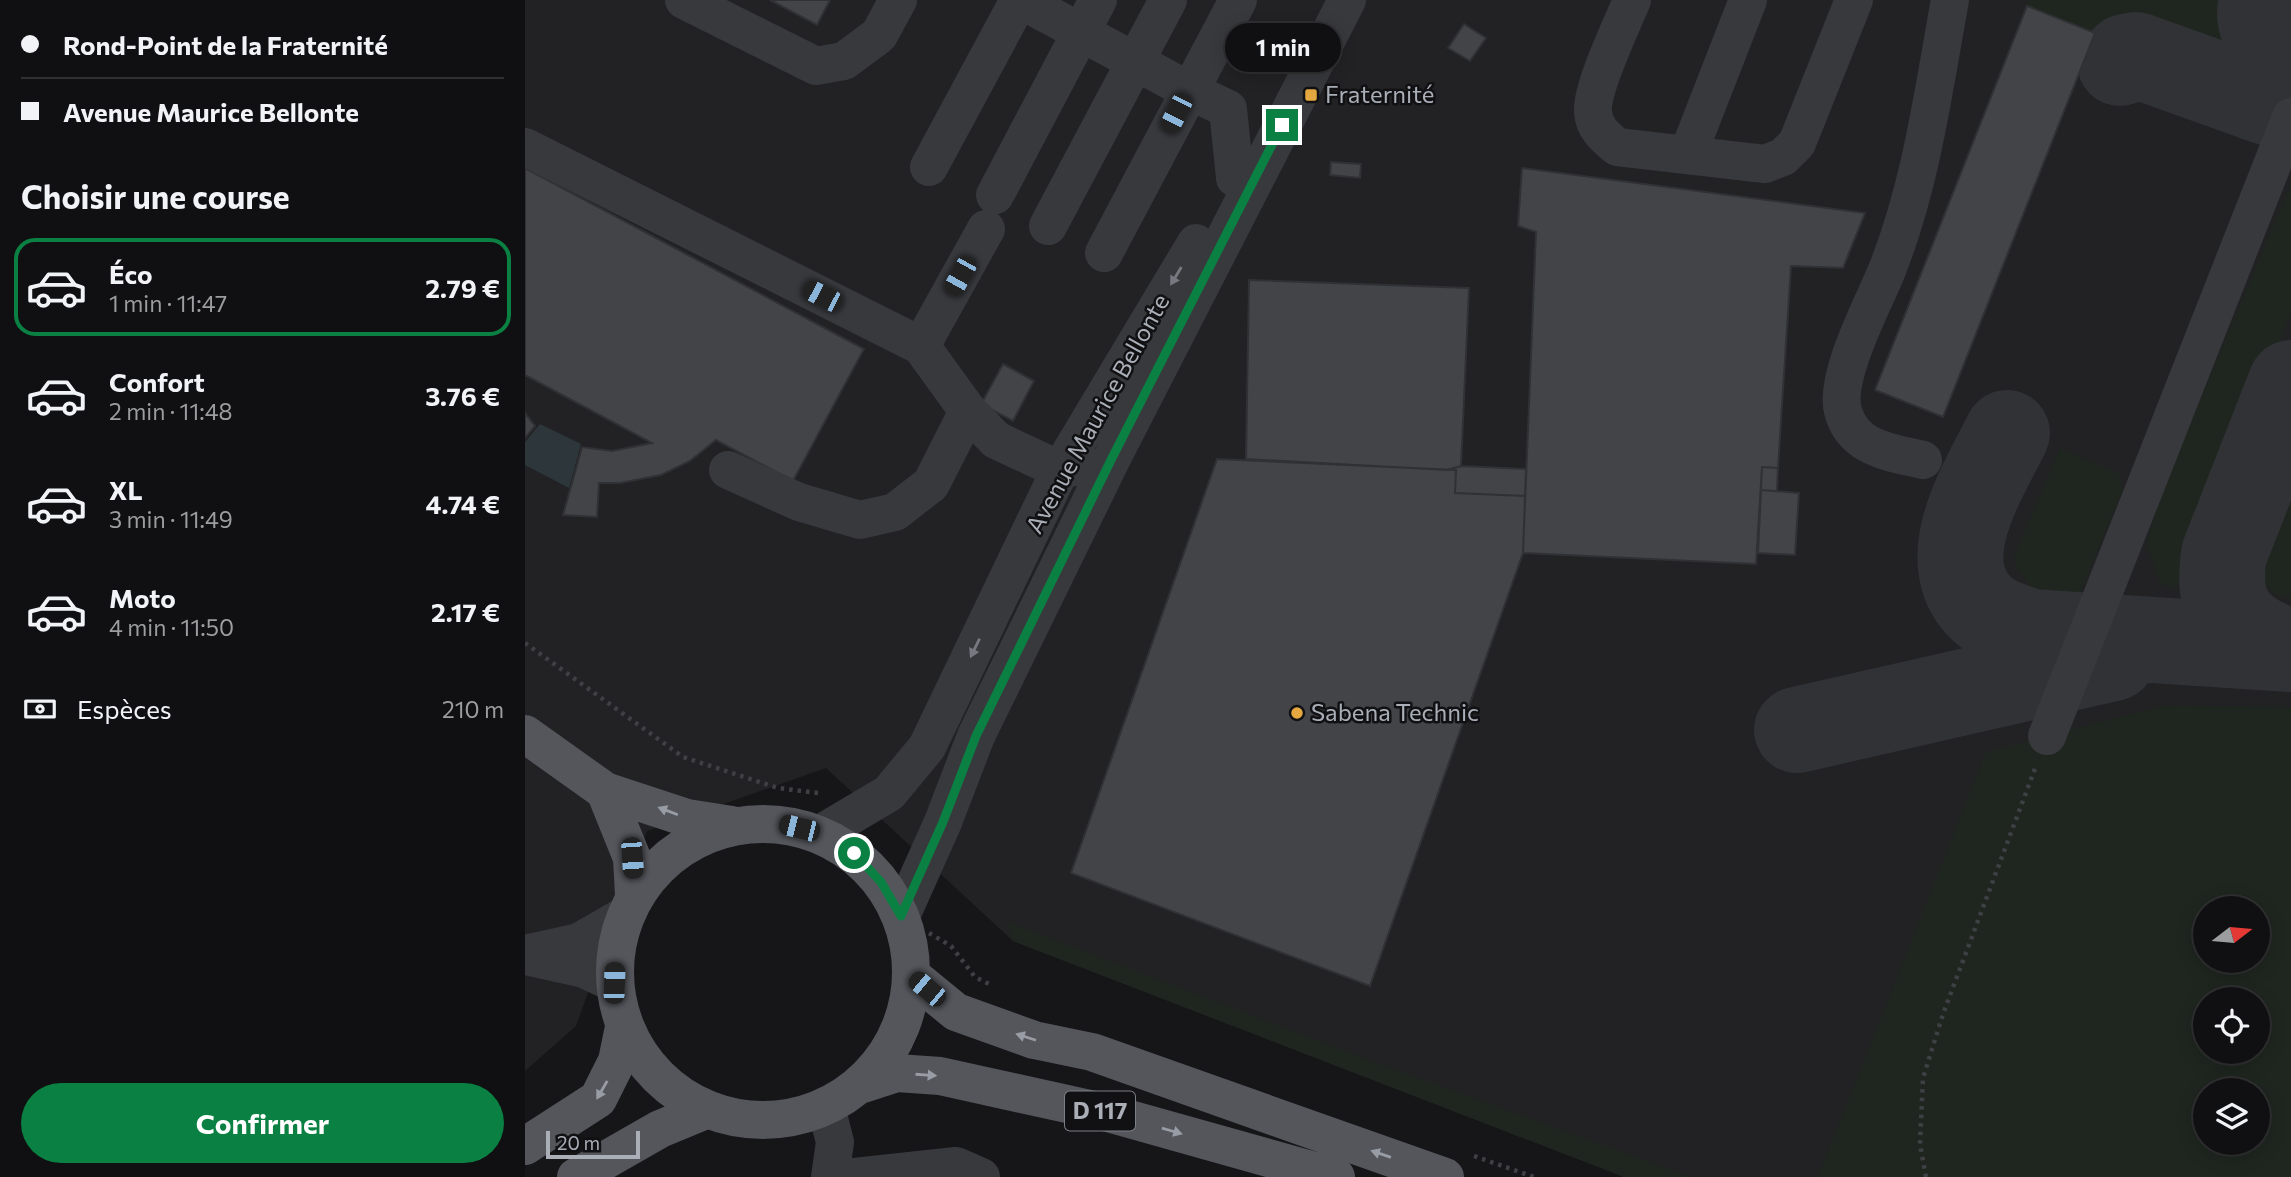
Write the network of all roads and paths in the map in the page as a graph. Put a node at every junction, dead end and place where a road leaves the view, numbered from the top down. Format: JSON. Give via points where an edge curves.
{"nodes":[{"id":1,"x":684,"y":0,"type":"edge"},
{"id":2,"x":898,"y":0,"type":"edge"},
{"id":3,"x":1020,"y":0,"type":"edge"},
{"id":4,"x":1168,"y":0,"type":"edge"},
{"id":5,"x":1238,"y":0,"type":"edge"},
{"id":6,"x":1324,"y":0,"type":"edge"},
{"id":7,"x":1347,"y":0,"type":"edge"},
{"id":8,"x":1632,"y":0,"type":"edge"},
{"id":9,"x":1748,"y":0,"type":"edge"},
{"id":10,"x":1854,"y":0,"type":"edge"},
{"id":11,"x":1950,"y":0,"type":"edge"},
{"id":12,"x":1089,"y":16,"type":"edge"},
{"id":13,"x":1135,"y":62,"type":"junction"},
{"id":14,"x":1188,"y":90,"type":"junction"},
{"id":15,"x":2291,"y":117,"type":"edge"},
{"id":16,"x":525,"y":147,"type":"edge"},
{"id":17,"x":1688,"y":154,"type":"junction"},
{"id":18,"x":929,"y":167,"type":"dead end"},
{"id":19,"x":1243,"y":183,"type":"junction"},
{"id":20,"x":1048,"y":226,"type":"dead end"},
{"id":21,"x":1104,"y":253,"type":"dead end"},
{"id":22,"x":921,"y":346,"type":"junction"},
{"id":23,"x":968,"y":411,"type":"junction"},
{"id":24,"x":1093,"y":415,"type":"junction"},
{"id":25,"x":1111,"y":460,"type":"junction"},
{"id":26,"x":1923,"y":460,"type":"dead end"},
{"id":27,"x":728,"y":470,"type":"dead end"},
{"id":28,"x":1060,"y":470,"type":"junction"},
{"id":29,"x":525,"y":643,"type":"edge"},
{"id":30,"x":525,"y":734,"type":"edge"},
{"id":31,"x":976,"y":736,"type":"junction"},
{"id":32,"x":2047,"y":736,"type":"joint"},
{"id":33,"x":604,"y":791,"type":"junction"},
{"id":34,"x":823,"y":794,"type":"dead end"},
{"id":35,"x":734,"y":825,"type":"junction"},
{"id":36,"x":820,"y":834,"type":"junction"},
{"id":37,"x":630,"y":906,"type":"junction"},
{"id":38,"x":921,"y":923,"type":"junction"},
{"id":39,"x":525,"y":955,"type":"edge"},
{"id":40,"x":912,"y":975,"type":"junction"},
{"id":41,"x":614,"y":983,"type":"junction"},
{"id":42,"x":624,"y":1027,"type":"junction"},
{"id":43,"x":860,"y":1085,"type":"junction"},
{"id":44,"x":825,"y":1107,"type":"junction"},
{"id":45,"x":706,"y":1110,"type":"junction"},
{"id":46,"x":525,"y":1146,"type":"edge"},
{"id":47,"x":576,"y":1177,"type":"edge"},
{"id":48,"x":830,"y":1177,"type":"edge"},
{"id":49,"x":854,"y":1177,"type":"edge"},
{"id":50,"x":981,"y":1177,"type":"edge"},
{"id":51,"x":1336,"y":1177,"type":"edge"},
{"id":52,"x":1445,"y":1177,"type":"edge"},
{"id":53,"x":1926,"y":1177,"type":"edge"}],
"edges":[{"from":1,"to":2,"type":"street","via":[[816,66],[844,61],[880,34]]},
{"from":3,"to":12,"type":"street"},
{"from":3,"to":18,"type":"street"},
{"from":4,"to":13,"type":"street"},
{"from":5,"to":14,"type":"street"},
{"from":6,"to":19,"type":"street","name":"Avenue Maurice Bellonte"},
{"from":7,"to":19,"type":"street","name":"Avenue Maurice Bellonte"},
{"from":8,"to":17,"type":"street","via":[[1596,92],[1593,112],[1599,132],[1617,147]]},
{"from":9,"to":17,"type":"street"},
{"from":10,"to":17,"type":"street","via":[[1797,143],[1783,158],[1765,164]]},
{"from":11,"to":26,"type":"street","via":[[1914,193],[1843,379],[1842,409],[1851,433],[1877,449]]},
{"from":12,"to":13,"type":"street"},
{"from":12,"to":22,"type":"street"},
{"from":13,"to":14,"type":"street"},
{"from":13,"to":20,"type":"street"},
{"from":14,"to":19,"type":"street","via":[[1228,108]]},
{"from":14,"to":21,"type":"street"},
{"from":15,"to":32,"type":"street"},
{"from":16,"to":22,"type":"street"},
{"from":19,"to":24,"type":"street","name":"Avenue Maurice Bellonte","one_way":true},
{"from":19,"to":25,"type":"street","name":"Avenue Maurice Bellonte"},
{"from":22,"to":23,"type":"street"},
{"from":23,"to":27,"type":"street","via":[[931,484],[895,512],[860,520],[800,502]]},
{"from":23,"to":28,"type":"street","via":[[996,440]]},
{"from":24,"to":25,"type":"street"},
{"from":24,"to":28,"type":"street","name":"Avenue Maurice Bellonte"},
{"from":25,"to":28,"type":"street"},
{"from":25,"to":31,"type":"street","name":"Avenue Maurice Bellonte"},
{"from":28,"to":31,"type":"street","via":[[1064,514],[1014,615]]},
{"from":28,"to":36,"type":"street","name":"Avenue Maurice Bellonte","one_way":true,"via":[[927,747],[889,793]]},
{"from":29,"to":34,"type":"path","via":[[683,757],[778,788]]},
{"from":30,"to":33,"type":"main road"},
{"from":31,"to":38,"type":"street","name":"Avenue Maurice Bellonte","via":[[943,822]]},
{"from":32,"to":53,"type":"path","via":[[1923,1078],[1920,1144]]},
{"from":35,"to":33,"type":"main road","one_way":true,"via":[[687,818]]},
{"from":33,"to":37,"type":"main road","via":[[632,858]]},
{"from":35,"to":36,"type":"main road","via":[[778,823]]},
{"from":35,"to":37,"type":"main road","via":[[694,839],[660,863]]},
{"from":36,"to":38,"type":"main road","via":[[854,853]]},
{"from":37,"to":39,"type":"street","via":[[579,942]]},
{"from":37,"to":41,"type":"main road","via":[[615,949]]},
{"from":38,"to":40,"type":"main road","via":[[908,939]]},
{"from":39,"to":41,"type":"street","via":[[584,969]]},
{"from":40,"to":43,"type":"main road","via":[[905,1017],[887,1054]]},
{"from":52,"to":40,"type":"main road","number":"D 117","one_way":true,"via":[[1092,1052],[1034,1040],[956,1012]]},
{"from":41,"to":42,"type":"main road"},
{"from":42,"to":45,"type":"main road","via":[[644,1061],[671,1090]]},
{"from":42,"to":46,"type":"main road","one_way":true,"via":[[617,1061],[598,1099]]},
{"from":43,"to":44,"type":"main road"},
{"from":43,"to":51,"type":"main road","number":"D 117","one_way":true,"via":[[897,1073],[940,1076],[1108,1113]]},
{"from":44,"to":45,"type":"main road","via":[[786,1119],[745,1120]]},
{"from":44,"to":48,"type":"street","via":[[835,1142]]},
{"from":45,"to":47,"type":"main road","via":[[660,1129]]},
{"from":49,"to":50,"type":"street","via":[[956,1166]]}]}
